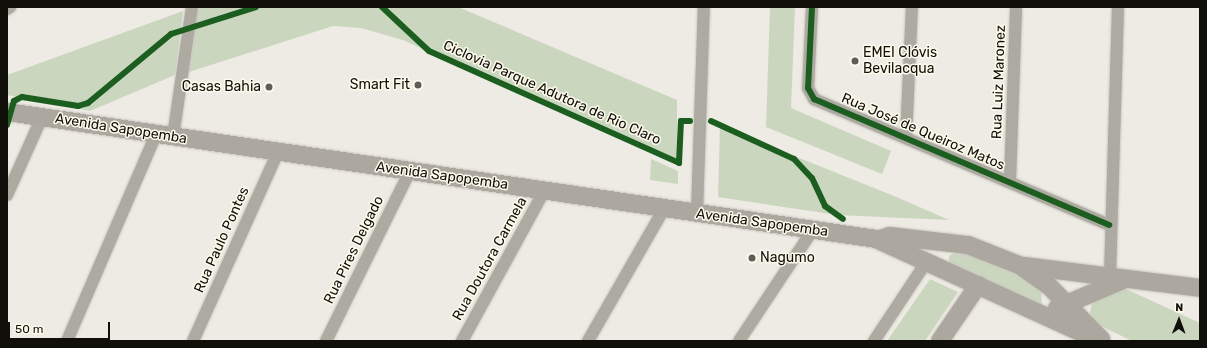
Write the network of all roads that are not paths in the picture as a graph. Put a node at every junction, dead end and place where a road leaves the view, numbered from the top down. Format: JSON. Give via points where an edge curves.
{"nodes":[{"id":1,"x":10,"y":7,"type":"edge"},
{"id":2,"x":192,"y":7,"type":"edge"},
{"id":3,"x":704,"y":7,"type":"edge"},
{"id":4,"x":812,"y":7,"type":"edge"},
{"id":5,"x":912,"y":7,"type":"edge"},
{"id":6,"x":1016,"y":7,"type":"edge"},
{"id":7,"x":1118,"y":7,"type":"edge"},
{"id":8,"x":7,"y":9,"type":"edge"},
{"id":9,"x":7,"y":112,"type":"edge"},
{"id":10,"x":42,"y":117,"type":"junction"},
{"id":11,"x":165,"y":135,"type":"junction"},
{"id":12,"x":906,"y":138,"type":"junction"},
{"id":13,"x":278,"y":152,"type":"junction"},
{"id":14,"x":410,"y":172,"type":"junction"},
{"id":15,"x":1010,"y":181,"type":"junction"},
{"id":16,"x":544,"y":191,"type":"junction"},
{"id":17,"x":7,"y":195,"type":"edge"},
{"id":18,"x":664,"y":209,"type":"junction"},
{"id":19,"x":697,"y":213,"type":"junction"},
{"id":20,"x":1109,"y":225,"type":"junction"},
{"id":21,"x":812,"y":231,"type":"junction"},
{"id":22,"x":876,"y":240,"type":"junction"},
{"id":23,"x":968,"y":245,"type":"junction"},
{"id":24,"x":933,"y":264,"type":"junction"},
{"id":25,"x":1019,"y":265,"type":"junction"},
{"id":26,"x":1116,"y":278,"type":"junction"},
{"id":27,"x":978,"y":285,"type":"junction"},
{"id":28,"x":1200,"y":288,"type":"edge"},
{"id":29,"x":1067,"y":305,"type":"junction"},
{"id":30,"x":1028,"y":308,"type":"junction"},
{"id":31,"x":1076,"y":336,"type":"edge"},
{"id":32,"x":67,"y":341,"type":"edge"},
{"id":33,"x":193,"y":341,"type":"edge"},
{"id":34,"x":326,"y":341,"type":"edge"},
{"id":35,"x":462,"y":341,"type":"edge"},
{"id":36,"x":588,"y":341,"type":"edge"},
{"id":37,"x":739,"y":341,"type":"edge"},
{"id":38,"x":874,"y":341,"type":"edge"},
{"id":39,"x":940,"y":341,"type":"edge"},
{"id":40,"x":1100,"y":341,"type":"edge"},
{"id":41,"x":1103,"y":341,"type":"edge"}],
"edges":[{"from":1,"to":8,"type":"street"},
{"from":2,"to":11,"type":"street"},
{"from":3,"to":19,"type":"street"},
{"from":4,"to":12,"type":"street","name":"Rua José de Queiroz Matos","via":[[809,94],[814,99]]},
{"from":5,"to":12,"type":"street"},
{"from":6,"to":15,"type":"street","name":"Rua Luiz Maronez"},
{"from":7,"to":20,"type":"street"},
{"from":9,"to":10,"type":"main road","name":"Avenida Sapopemba"},
{"from":10,"to":11,"type":"main road","name":"Avenida Sapopemba"},
{"from":10,"to":17,"type":"street"},
{"from":11,"to":13,"type":"main road","name":"Avenida Sapopemba"},
{"from":11,"to":32,"type":"street"},
{"from":12,"to":15,"type":"street","name":"Rua José de Queiroz Matos"},
{"from":13,"to":14,"type":"main road","name":"Avenida Sapopemba"},
{"from":13,"to":33,"type":"street","name":"Rua Paulo Pontes"},
{"from":14,"to":16,"type":"main road","name":"Avenida Sapopemba"},
{"from":14,"to":34,"type":"street","name":"Rua Pires Delgado"},
{"from":15,"to":20,"type":"street","name":"Rua José de Queiroz Matos"},
{"from":16,"to":18,"type":"main road","name":"Avenida Sapopemba"},
{"from":16,"to":35,"type":"street","name":"Rua Doutora Carmela"},
{"from":18,"to":19,"type":"main road","name":"Avenida Sapopemba"},
{"from":18,"to":36,"type":"street"},
{"from":19,"to":21,"type":"main road","name":"Avenida Sapopemba"},
{"from":20,"to":26,"type":"street"},
{"from":21,"to":22,"type":"main road","name":"Avenida Sapopemba"},
{"from":21,"to":37,"type":"street"},
{"from":22,"to":23,"type":"main road","name":"Avenida Sapopemba","via":[[890,236]]},
{"from":22,"to":24,"type":"main road","name":"Avenida Sapopemba"},
{"from":23,"to":24,"type":"main road","via":[[945,253]]},
{"from":23,"to":25,"type":"main road","name":"Avenida Sapopemba"},
{"from":24,"to":27,"type":"main road","name":"Avenida Sapopemba"},
{"from":24,"to":38,"type":"street"},
{"from":25,"to":26,"type":"main road"},
{"from":25,"to":29,"type":"main road","name":"Avenida Sapopemba","via":[[1048,285]]},
{"from":26,"to":28,"type":"main road"},
{"from":26,"to":29,"type":"main road"},
{"from":27,"to":30,"type":"main road","name":"Avenida Sapopemba"},
{"from":27,"to":39,"type":"main road"},
{"from":29,"to":30,"type":"main road","via":[[1042,310]]},
{"from":29,"to":41,"type":"main road","name":"Avenida Sapopemba"},
{"from":30,"to":31,"type":"main road","name":"Avenida Sapopemba"},
{"from":31,"to":40,"type":"main road","name":"Avenida Sapopemba"}]}
